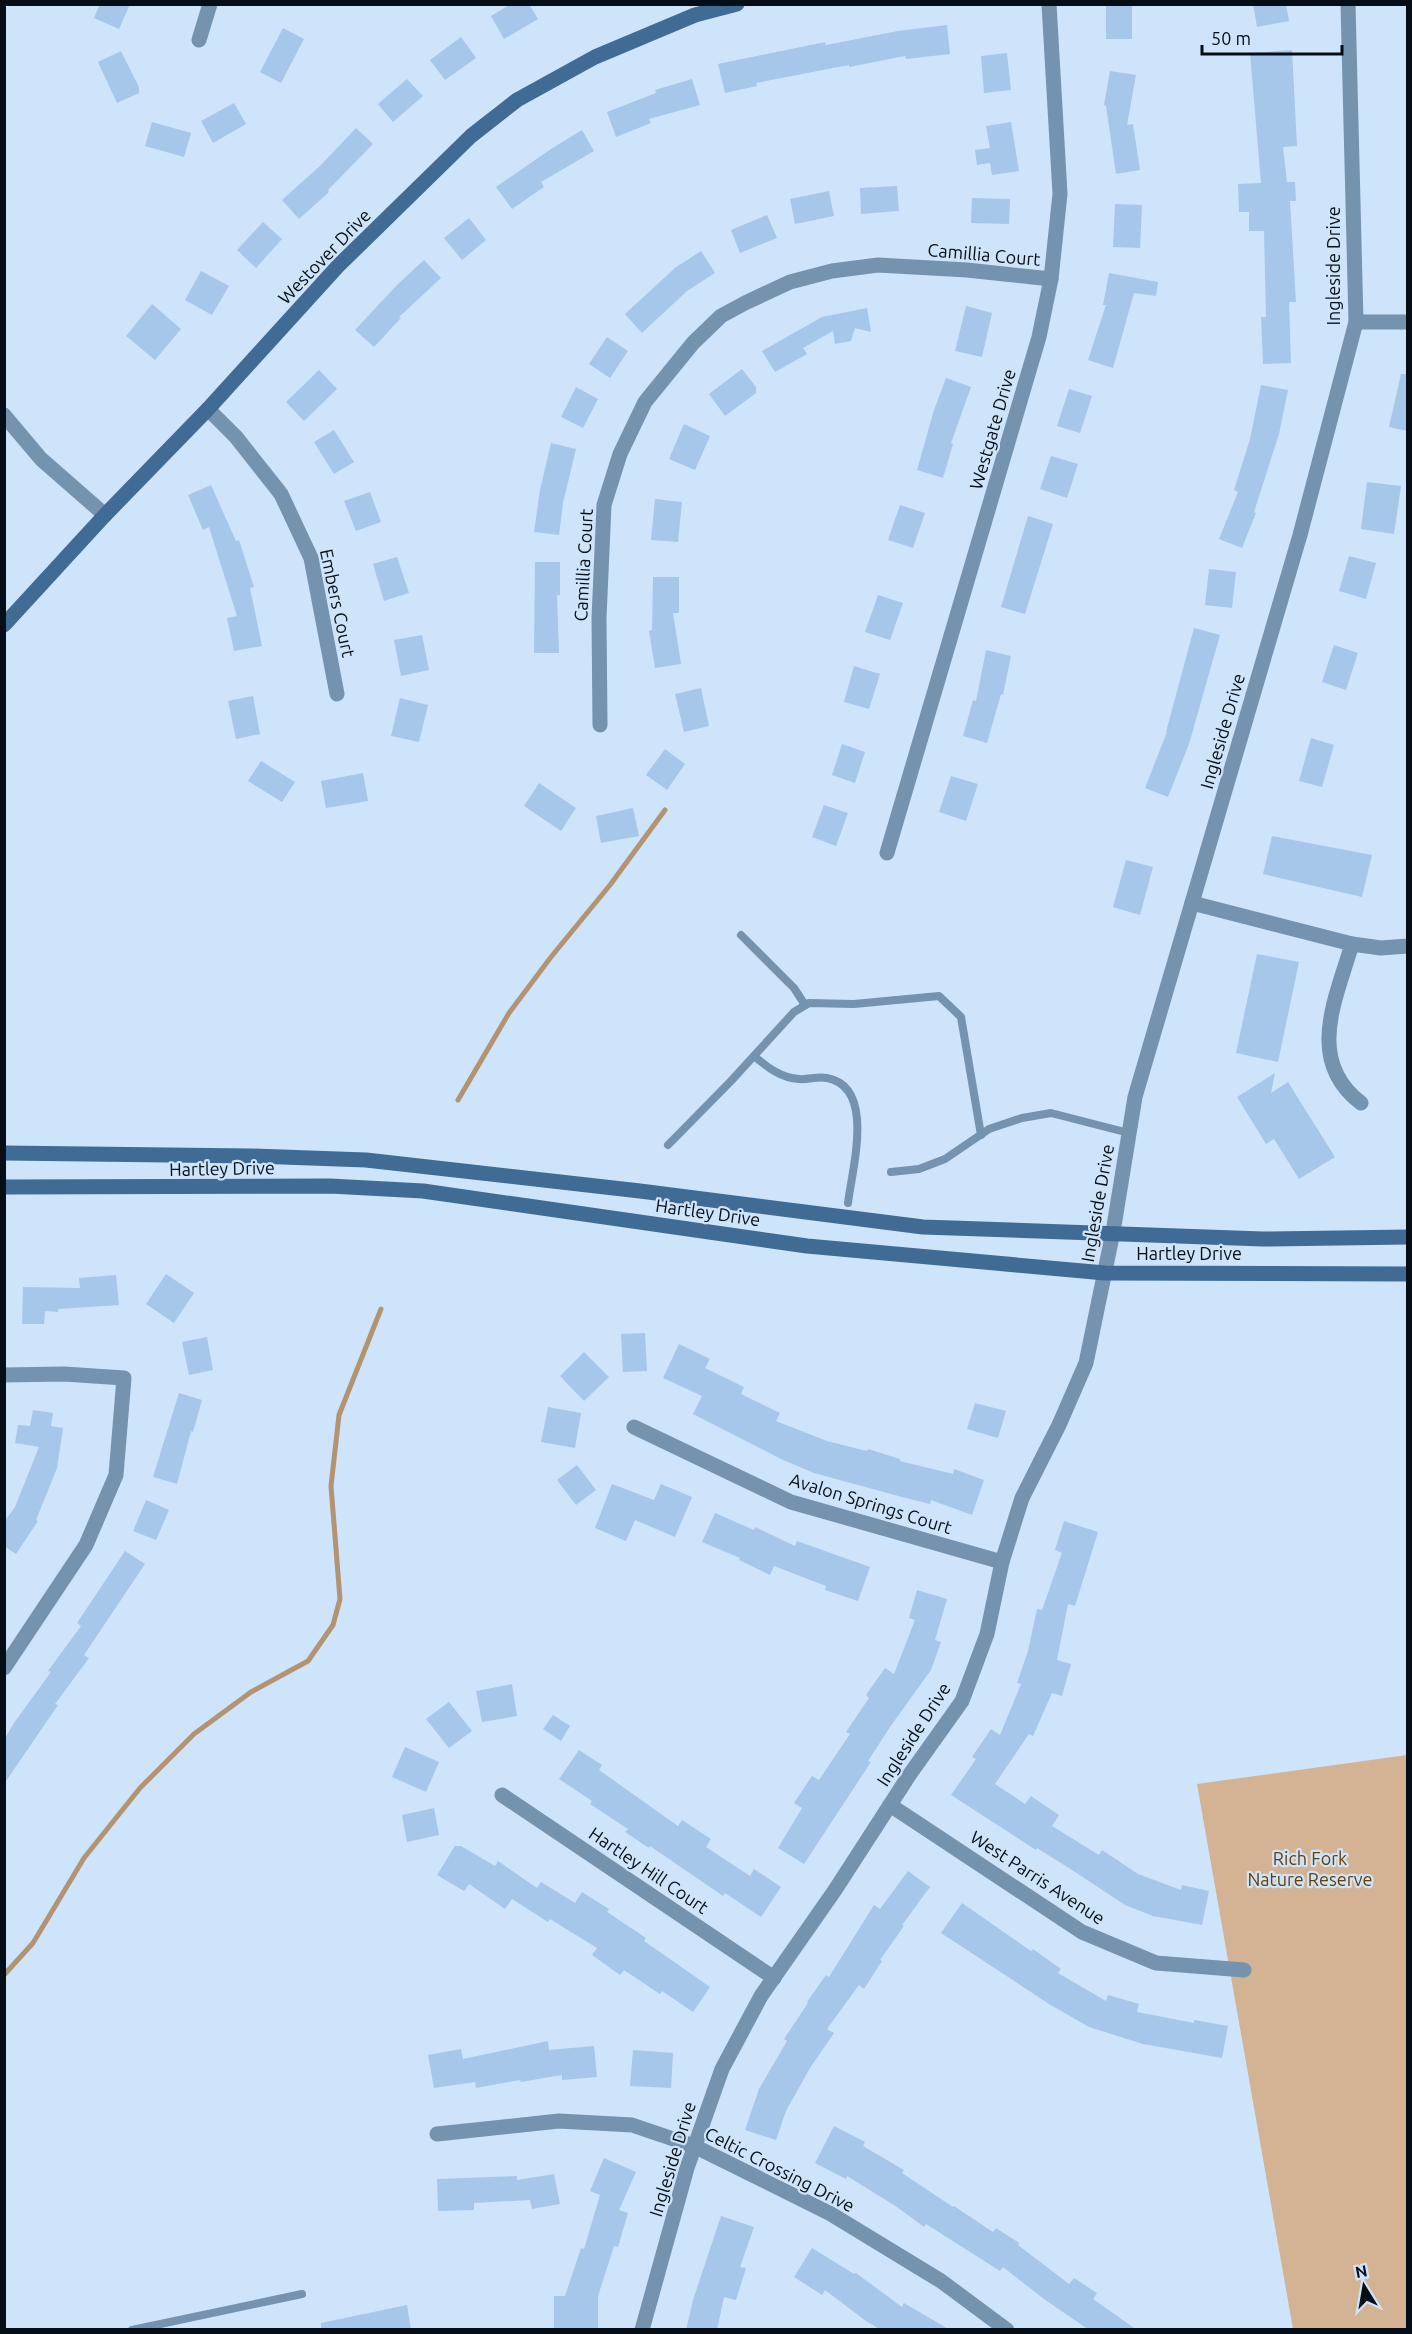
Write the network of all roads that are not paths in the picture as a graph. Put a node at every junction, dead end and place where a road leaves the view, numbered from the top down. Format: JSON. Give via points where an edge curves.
{"nodes":[{"id":1,"x":210,"y":4,"type":"edge"},
{"id":2,"x":737,"y":4,"type":"edge"},
{"id":3,"x":1049,"y":4,"type":"edge"},
{"id":4,"x":1348,"y":4,"type":"edge"},
{"id":5,"x":199,"y":40,"type":"dead end"},
{"id":6,"x":1051,"y":279,"type":"junction"},
{"id":7,"x":1356,"y":322,"type":"junction"},
{"id":8,"x":1407,"y":322,"type":"edge"},
{"id":9,"x":208,"y":409,"type":"junction"},
{"id":10,"x":4,"y":415,"type":"edge"},
{"id":11,"x":105,"y":515,"type":"junction"},
{"id":12,"x":4,"y":625,"type":"edge"},
{"id":13,"x":337,"y":694,"type":"dead end"},
{"id":14,"x":600,"y":724,"type":"dead end"},
{"id":15,"x":887,"y":853,"type":"dead end"},
{"id":16,"x":1191,"y":903,"type":"junction"},
{"id":17,"x":741,"y":935,"type":"dead end"},
{"id":18,"x":1352,"y":944,"type":"junction"},
{"id":19,"x":1407,"y":946,"type":"edge"},
{"id":20,"x":805,"y":1005,"type":"junction"},
{"id":21,"x":754,"y":1056,"type":"junction"},
{"id":22,"x":1361,"y":1103,"type":"dead end"},
{"id":23,"x":1129,"y":1133,"type":"junction"},
{"id":24,"x":981,"y":1135,"type":"junction"},
{"id":25,"x":668,"y":1145,"type":"dead end"},
{"id":26,"x":4,"y":1153,"type":"edge"},
{"id":27,"x":891,"y":1172,"type":"dead end"},
{"id":28,"x":4,"y":1187,"type":"edge"},
{"id":29,"x":848,"y":1203,"type":"dead end"},
{"id":30,"x":1113,"y":1232,"type":"junction"},
{"id":31,"x":1407,"y":1237,"type":"edge"},
{"id":32,"x":1105,"y":1273,"type":"junction"},
{"id":33,"x":1407,"y":1274,"type":"edge"},
{"id":34,"x":4,"y":1375,"type":"edge"},
{"id":35,"x":634,"y":1427,"type":"dead end"},
{"id":36,"x":1002,"y":1562,"type":"junction"},
{"id":37,"x":4,"y":1668,"type":"edge"},
{"id":38,"x":502,"y":1795,"type":"dead end"},
{"id":39,"x":890,"y":1805,"type":"junction"},
{"id":40,"x":1244,"y":1970,"type":"dead end"},
{"id":41,"x":774,"y":1978,"type":"junction"},
{"id":42,"x":437,"y":2134,"type":"dead end"},
{"id":43,"x":694,"y":2146,"type":"junction"},
{"id":44,"x":302,"y":2294,"type":"dead end"},
{"id":45,"x":132,"y":2330,"type":"edge"},
{"id":46,"x":642,"y":2330,"type":"edge"},
{"id":47,"x":1007,"y":2330,"type":"edge"}],
"edges":[{"from":1,"to":5,"type":"street"},
{"from":2,"to":9,"type":"street","name":"Westover Drive","via":[[695,15],[595,57],[517,100],[471,136],[338,266]]},
{"from":3,"to":6,"type":"street","name":"Westgate Drive","via":[[1060,194]]},
{"from":4,"to":7,"type":"street","name":"Ingleside Drive"},
{"from":6,"to":14,"type":"street","name":"Camillia Court","via":[[878,265],[832,271],[790,282],[745,303],[721,316],[693,343],[645,402],[620,454],[604,505]]},
{"from":6,"to":15,"type":"street","name":"Westgate Drive","via":[[1036,349]]},
{"from":7,"to":8,"type":"street"},
{"from":7,"to":16,"type":"street","name":"Ingleside Drive","via":[[1300,535]]},
{"from":9,"to":11,"type":"street","name":"Westover Drive"},
{"from":9,"to":13,"type":"street","name":"Embers Court","via":[[282,494],[311,558]]},
{"from":10,"to":11,"type":"street","via":[[41,459]]},
{"from":11,"to":12,"type":"street","name":"Westover Drive"},
{"from":16,"to":18,"type":"street"},
{"from":16,"to":23,"type":"street","name":"Ingleside Drive","via":[[1135,1097]]},
{"from":17,"to":20,"type":"lane","via":[[794,988]]},
{"from":18,"to":19,"type":"street"},
{"from":18,"to":22,"type":"street","via":[[1329,1024],[1328,1043],[1338,1078]]},
{"from":20,"to":21,"type":"lane"},
{"from":20,"to":24,"type":"lane","via":[[939,996],[961,1017]]},
{"from":21,"to":25,"type":"lane"},
{"from":21,"to":29,"type":"lane","via":[[774,1072],[797,1079],[827,1078],[844,1085],[855,1103],[858,1119]]},
{"from":23,"to":24,"type":"lane","via":[[1051,1113],[1022,1118]]},
{"from":23,"to":30,"type":"street","name":"Ingleside Drive"},
{"from":24,"to":27,"type":"lane","via":[[945,1159],[919,1169]]},
{"from":26,"to":30,"type":"street","name":"Hartley Drive","via":[[366,1160],[923,1227]]},
{"from":28,"to":32,"type":"street","name":"Hartley Drive","via":[[330,1186],[423,1191],[807,1246]]},
{"from":30,"to":31,"type":"street","name":"Hartley Drive","via":[[1263,1239]]},
{"from":30,"to":32,"type":"street","name":"Ingleside Drive"},
{"from":32,"to":33,"type":"street","name":"Hartley Drive"},
{"from":32,"to":36,"type":"street","name":"Ingleside Drive","via":[[1086,1363],[1022,1498]]},
{"from":34,"to":37,"type":"street","via":[[124,1378],[116,1475],[86,1545]]},
{"from":35,"to":36,"type":"street","name":"Avalon Springs Court","via":[[791,1502]]},
{"from":36,"to":39,"type":"street","name":"Ingleside Drive","via":[[987,1634],[962,1701]]},
{"from":38,"to":41,"type":"street","name":"Hartley Hill Court"},
{"from":39,"to":40,"type":"street","name":"West Parris Avenue","via":[[1082,1932],[1156,1962]]},
{"from":39,"to":41,"type":"street","name":"Ingleside Drive"},
{"from":41,"to":43,"type":"street","name":"Ingleside Drive","via":[[722,2069]]},
{"from":42,"to":43,"type":"street","name":"Celtic Crossing Drive","via":[[559,2121],[632,2125]]},
{"from":43,"to":46,"type":"street","name":"Ingleside Drive"},
{"from":43,"to":47,"type":"street","name":"Celtic Crossing Drive","via":[[831,2214],[941,2282]]},
{"from":44,"to":45,"type":"lane"}]}
